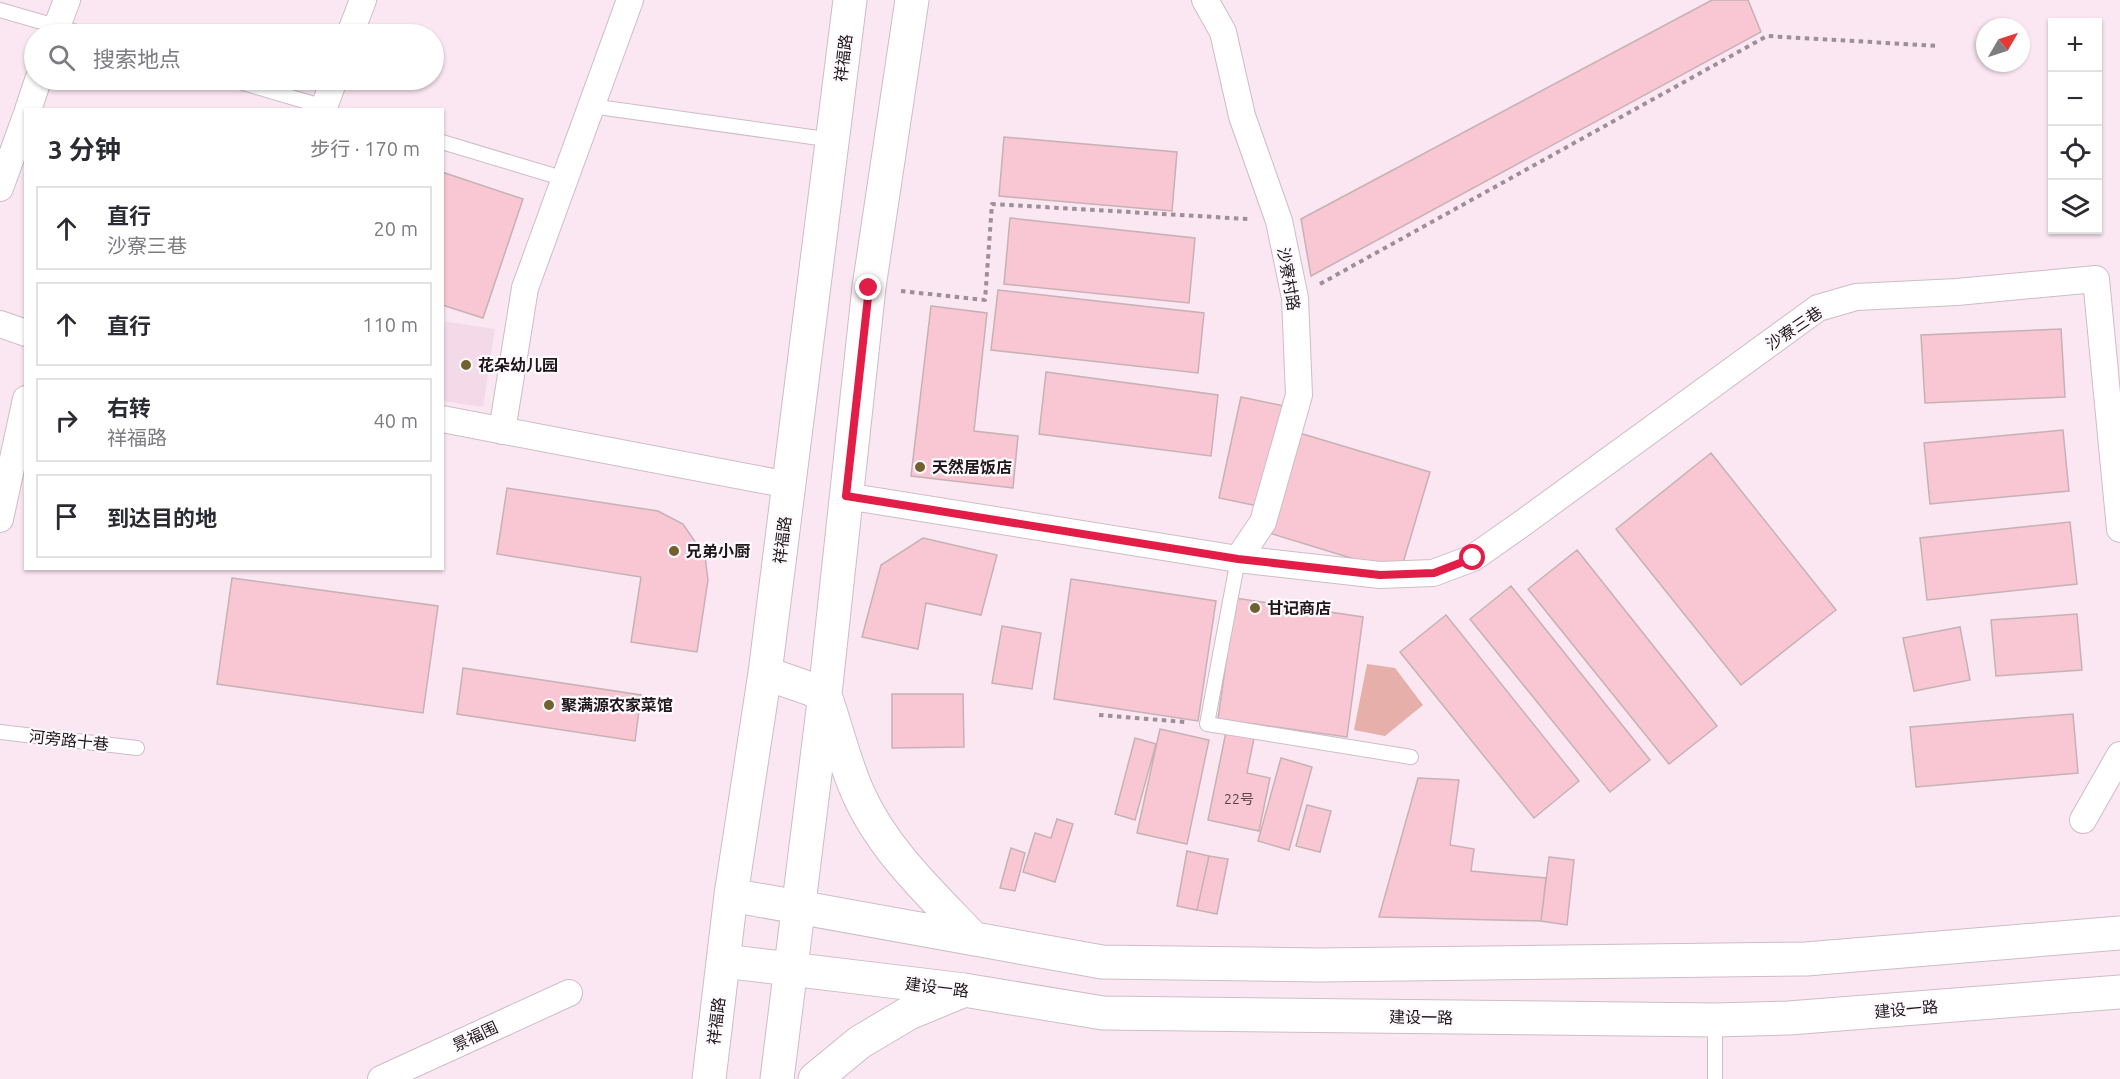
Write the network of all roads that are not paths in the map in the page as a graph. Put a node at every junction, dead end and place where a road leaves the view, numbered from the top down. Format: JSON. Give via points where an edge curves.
{"nodes":[{"id":1,"x":67,"y":0,"type":"edge"},
{"id":2,"x":363,"y":0,"type":"edge"},
{"id":3,"x":630,"y":0,"type":"edge"},
{"id":4,"x":850,"y":0,"type":"edge"},
{"id":5,"x":912,"y":0,"type":"edge"},
{"id":6,"x":1205,"y":0,"type":"edge"},
{"id":7,"x":0,"y":10,"type":"edge"},
{"id":8,"x":37,"y":24,"type":"edge"},
{"id":9,"x":58,"y":24,"type":"edge"},
{"id":10,"x":355,"y":24,"type":"edge"},
{"id":11,"x":35,"y":90,"type":"edge"},
{"id":12,"x":264,"y":90,"type":"edge"},
{"id":13,"x":331,"y":90,"type":"edge"},
{"id":14,"x":591,"y":106,"type":"junction"},
{"id":15,"x":29,"y":108,"type":"edge"},
{"id":16,"x":323,"y":108,"type":"edge"},
{"id":17,"x":326,"y":108,"type":"edge"},
{"id":18,"x":24,"y":122,"type":"edge"},
{"id":19,"x":833,"y":140,"type":"junction"},
{"id":20,"x":444,"y":143,"type":"edge"},
{"id":21,"x":565,"y":179,"type":"junction"},
{"id":22,"x":0,"y":188,"type":"edge"},
{"id":23,"x":0,"y":324,"type":"edge"},
{"id":24,"x":24,"y":332,"type":"edge"},
{"id":25,"x":24,"y":408,"type":"edge"},
{"id":26,"x":444,"y":419,"type":"edge"},
{"id":27,"x":502,"y":430,"type":"junction"},
{"id":28,"x":789,"y":485,"type":"junction"},
{"id":29,"x":846,"y":496,"type":"junction"},
{"id":30,"x":0,"y":519,"type":"edge"},
{"id":31,"x":2120,"y":529,"type":"edge"},
{"id":32,"x":1238,"y":559,"type":"junction"},
{"id":33,"x":765,"y":673,"type":"junction"},
{"id":34,"x":825,"y":694,"type":"junction"},
{"id":35,"x":0,"y":732,"type":"edge"},
{"id":36,"x":137,"y":748,"type":"dead end"},
{"id":37,"x":2120,"y":755,"type":"edge"},
{"id":38,"x":1411,"y":757,"type":"dead end"},
{"id":39,"x":2083,"y":820,"type":"dead end"},
{"id":40,"x":731,"y":895,"type":"junction"},
{"id":41,"x":798,"y":907,"type":"junction"},
{"id":42,"x":2120,"y":933,"type":"edge"},
{"id":43,"x":974,"y":939,"type":"junction"},
{"id":44,"x":724,"y":961,"type":"junction"},
{"id":45,"x":1102,"y":962,"type":"junction"},
{"id":46,"x":791,"y":969,"type":"junction"},
{"id":47,"x":964,"y":990,"type":"junction"},
{"id":48,"x":2120,"y":992,"type":"edge"},
{"id":49,"x":569,"y":993,"type":"dead end"},
{"id":50,"x":1103,"y":1013,"type":"junction"},
{"id":51,"x":1715,"y":1020,"type":"junction"},
{"id":52,"x":381,"y":1079,"type":"edge"},
{"id":53,"x":709,"y":1079,"type":"edge"},
{"id":54,"x":777,"y":1079,"type":"edge"},
{"id":55,"x":815,"y":1079,"type":"edge"},
{"id":56,"x":1715,"y":1079,"type":"edge"}],
"edges":[{"from":1,"to":9,"type":"street"},
{"from":2,"to":10,"type":"street"},
{"from":3,"to":14,"type":"street"},
{"from":4,"to":19,"type":"main road","name":"祥福路"},
{"from":5,"to":29,"type":"main road","via":[[869,288]]},
{"from":6,"to":32,"type":"street","name":"沙寮村路","via":[[1223,32],[1242,116],[1279,220],[1295,298],[1299,395],[1263,522]]},
{"from":7,"to":8,"type":"lane"},
{"from":11,"to":15,"type":"street"},
{"from":12,"to":16,"type":"lane"},
{"from":13,"to":17,"type":"street"},
{"from":14,"to":19,"type":"lane"},
{"from":14,"to":21,"type":"street"},
{"from":18,"to":22,"type":"street"},
{"from":19,"to":28,"type":"main road","name":"祥福路"},
{"from":20,"to":21,"type":"lane"},
{"from":21,"to":27,"type":"street","via":[[525,288]]},
{"from":23,"to":24,"type":"street"},
{"from":25,"to":30,"type":"street"},
{"from":26,"to":27,"type":"street"},
{"from":27,"to":28,"type":"street"},
{"from":28,"to":33,"type":"main road","name":"祥福路"},
{"from":29,"to":32,"type":"street"},
{"from":29,"to":34,"type":"main road"},
{"from":31,"to":32,"type":"street","name":"沙寮三巷","via":[[2096,279],[1856,297],[1818,309],[1473,558],[1434,573],[1380,575]]},
{"from":32,"to":38,"type":"lane","via":[[1207,724]]},
{"from":33,"to":34,"type":"main road"},
{"from":33,"to":40,"type":"main road","name":"祥福路"},
{"from":34,"to":41,"type":"main road"},
{"from":34,"to":43,"type":"main road","via":[[858,793],[882,836]]},
{"from":35,"to":36,"type":"lane","name":"河旁路十巷"},
{"from":37,"to":39,"type":"street"},
{"from":40,"to":41,"type":"main road"},
{"from":40,"to":44,"type":"main road","name":"祥福路"},
{"from":41,"to":43,"type":"main road"},
{"from":41,"to":46,"type":"main road"},
{"from":42,"to":45,"type":"main road","via":[[1806,959],[1320,965]]},
{"from":43,"to":45,"type":"main road"},
{"from":44,"to":46,"type":"main road","name":"建设一路"},
{"from":44,"to":53,"type":"main road","name":"祥福路"},
{"from":45,"to":50,"type":"main road"},
{"from":46,"to":47,"type":"main road","name":"建设一路"},
{"from":46,"to":54,"type":"main road"},
{"from":47,"to":50,"type":"main road","name":"建设一路"},
{"from":47,"to":55,"type":"main road","via":[[899,1018],[860,1042]]},
{"from":48,"to":51,"type":"main road","name":"建设一路","via":[[1789,1018]]},
{"from":49,"to":52,"type":"street","name":"景福围"},
{"from":50,"to":51,"type":"main road","name":"建设一路"},
{"from":51,"to":56,"type":"lane"}]}
